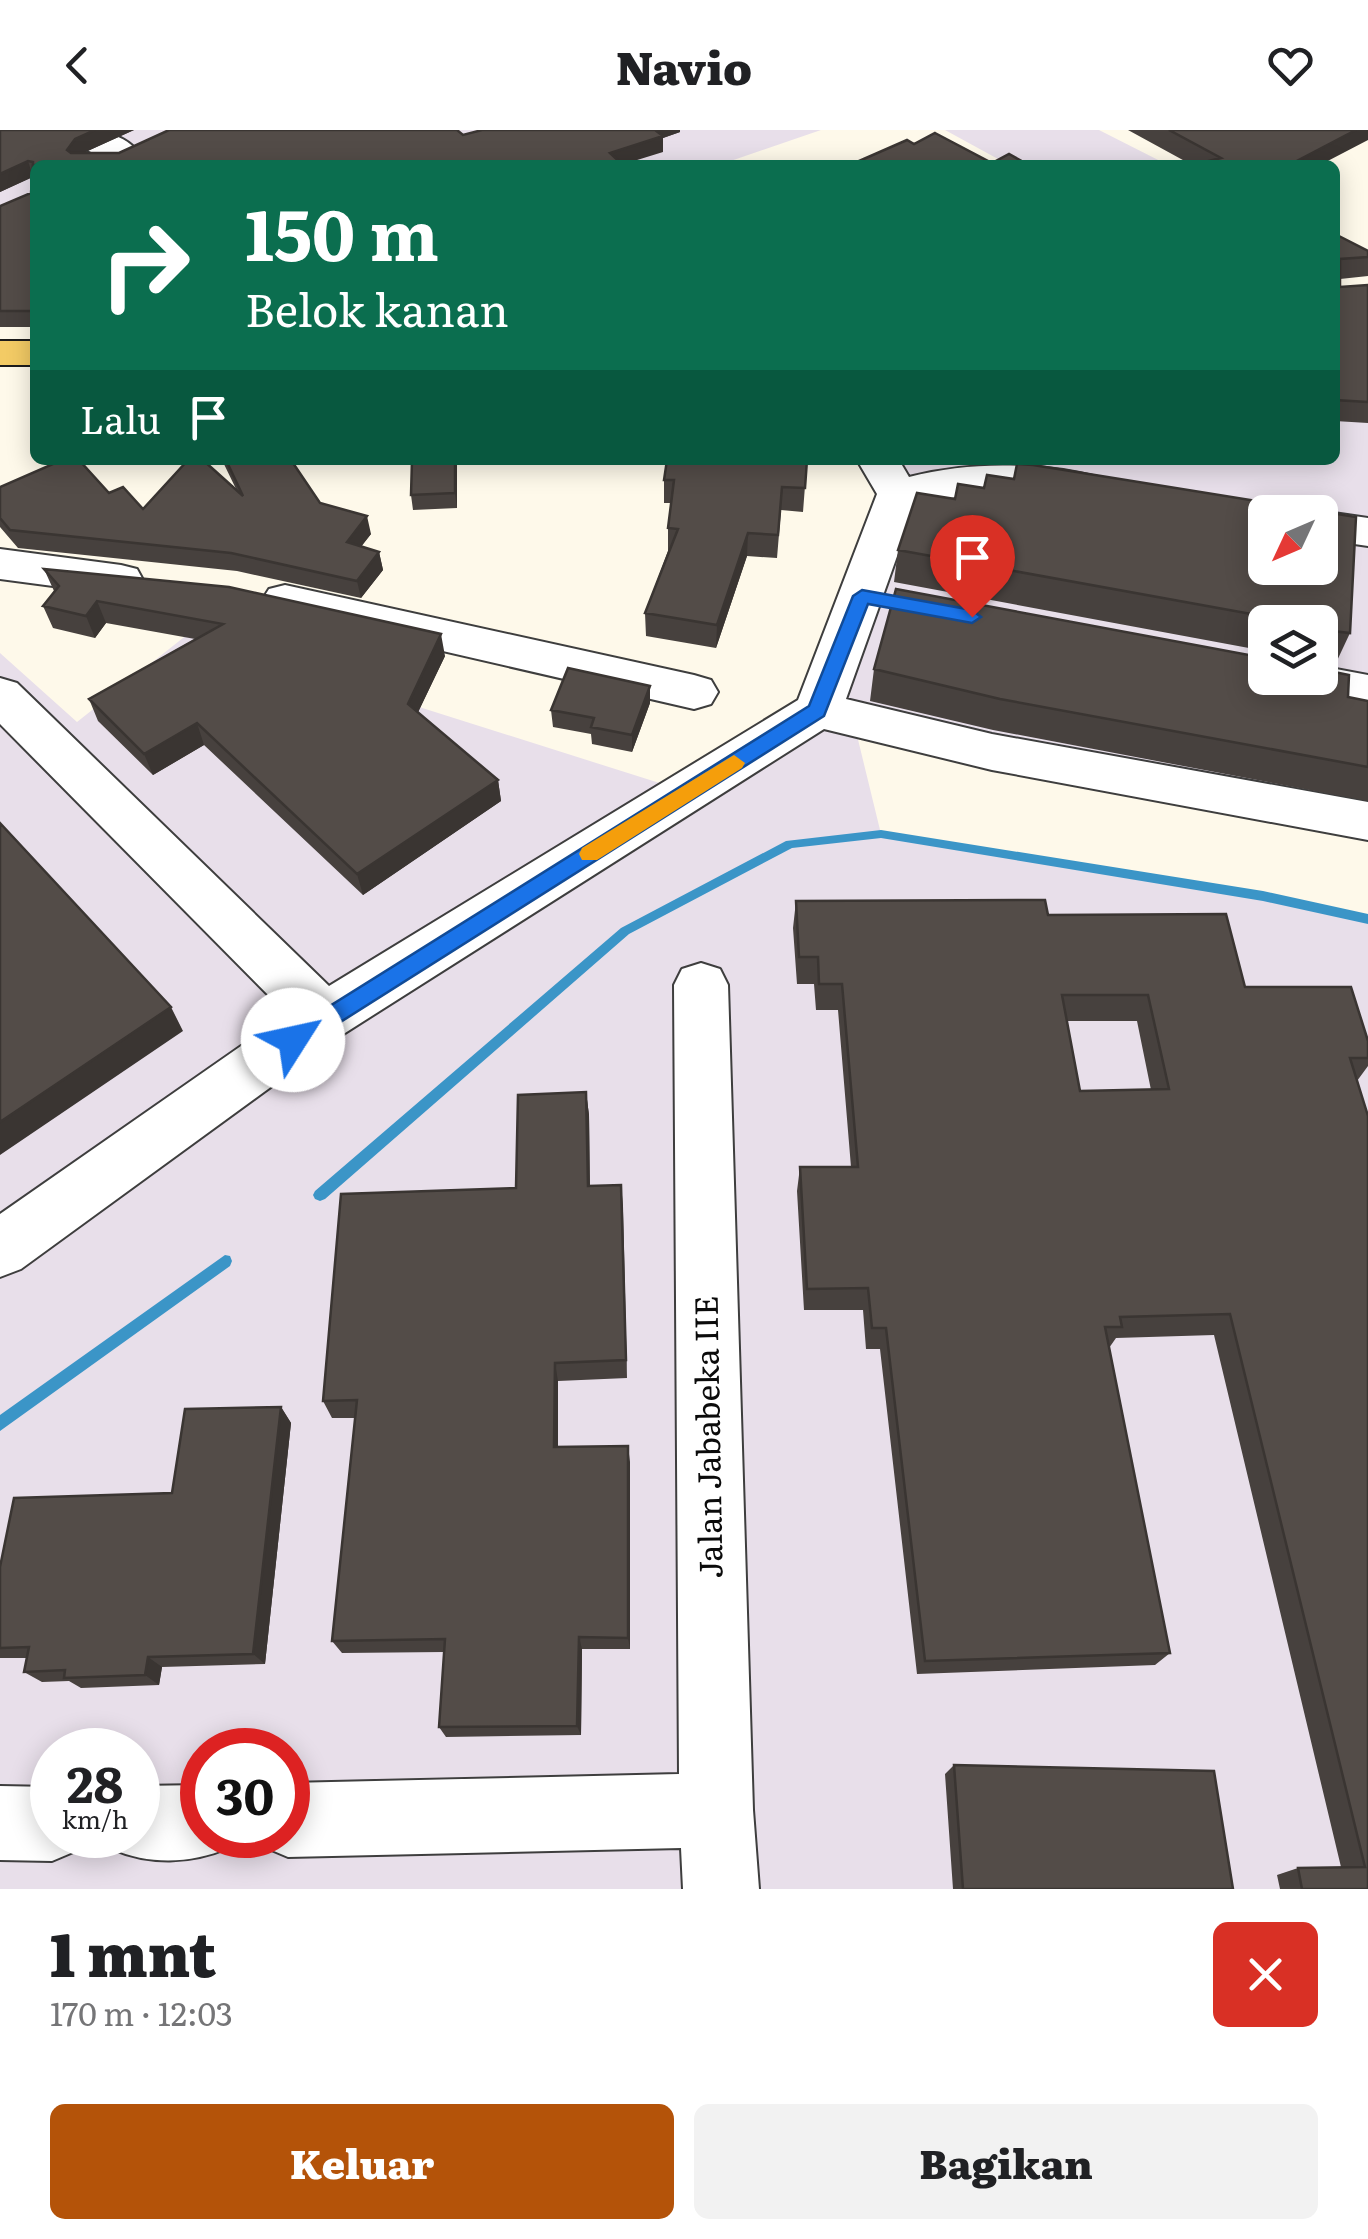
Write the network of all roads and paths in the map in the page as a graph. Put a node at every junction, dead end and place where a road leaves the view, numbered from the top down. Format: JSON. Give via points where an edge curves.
{"nodes":[{"id":1,"x":80,"y":130,"type":"edge"},
{"id":2,"x":154,"y":138,"type":"edge"},
{"id":3,"x":107,"y":159,"type":"edge"},
{"id":4,"x":0,"y":330,"type":"edge"},
{"id":5,"x":30,"y":330,"type":"edge"},
{"id":6,"x":0,"y":353,"type":"edge"},
{"id":7,"x":30,"y":354,"type":"edge"},
{"id":8,"x":912,"y":474,"type":"edge"},
{"id":9,"x":1118,"y":493,"type":"edge"},
{"id":10,"x":1338,"y":528,"type":"edge"},
{"id":11,"x":1368,"y":532,"type":"edge"},
{"id":12,"x":0,"y":564,"type":"edge"},
{"id":13,"x":162,"y":583,"type":"edge"},
{"id":14,"x":236,"y":590,"type":"edge"},
{"id":15,"x":1338,"y":686,"type":"edge"},
{"id":16,"x":694,"y":692,"type":"dead end"},
{"id":17,"x":1368,"y":692,"type":"edge"},
{"id":18,"x":0,"y":695,"type":"edge"},
{"id":19,"x":818,"y":710,"type":"junction"},
{"id":20,"x":1368,"y":821,"type":"edge"},
{"id":21,"x":701,"y":985,"type":"dead end"},
{"id":22,"x":326,"y":1018,"type":"junction"},
{"id":23,"x":0,"y":1249,"type":"edge"},
{"id":24,"x":716,"y":1810,"type":"junction"},
{"id":25,"x":310,"y":1819,"type":"edge"},
{"id":26,"x":0,"y":1823,"type":"edge"},
{"id":27,"x":30,"y":1824,"type":"edge"},
{"id":28,"x":721,"y":1889,"type":"edge"}],
"edges":[{"from":1,"to":3,"type":"street"},
{"from":2,"to":3,"type":"street"},
{"from":4,"to":5,"type":"main road"},
{"from":6,"to":7,"type":"main road"},
{"from":8,"to":9,"type":"street","via":[[1027,479]]},
{"from":8,"to":19,"type":"street","via":[[881,600]]},
{"from":10,"to":11,"type":"street"},
{"from":12,"to":13,"type":"street"},
{"from":14,"to":16,"type":"street"},
{"from":15,"to":17,"type":"street"},
{"from":18,"to":22,"type":"street"},
{"from":19,"to":20,"type":"street","via":[[992,752]]},
{"from":19,"to":22,"type":"street"},
{"from":21,"to":24,"type":"street","name":"Jalan Jababeka IIE"},
{"from":22,"to":23,"type":"street"},
{"from":24,"to":25,"type":"street"},
{"from":24,"to":28,"type":"street","name":"Jalan Jababeka IIE"},
{"from":26,"to":27,"type":"street"}]}
